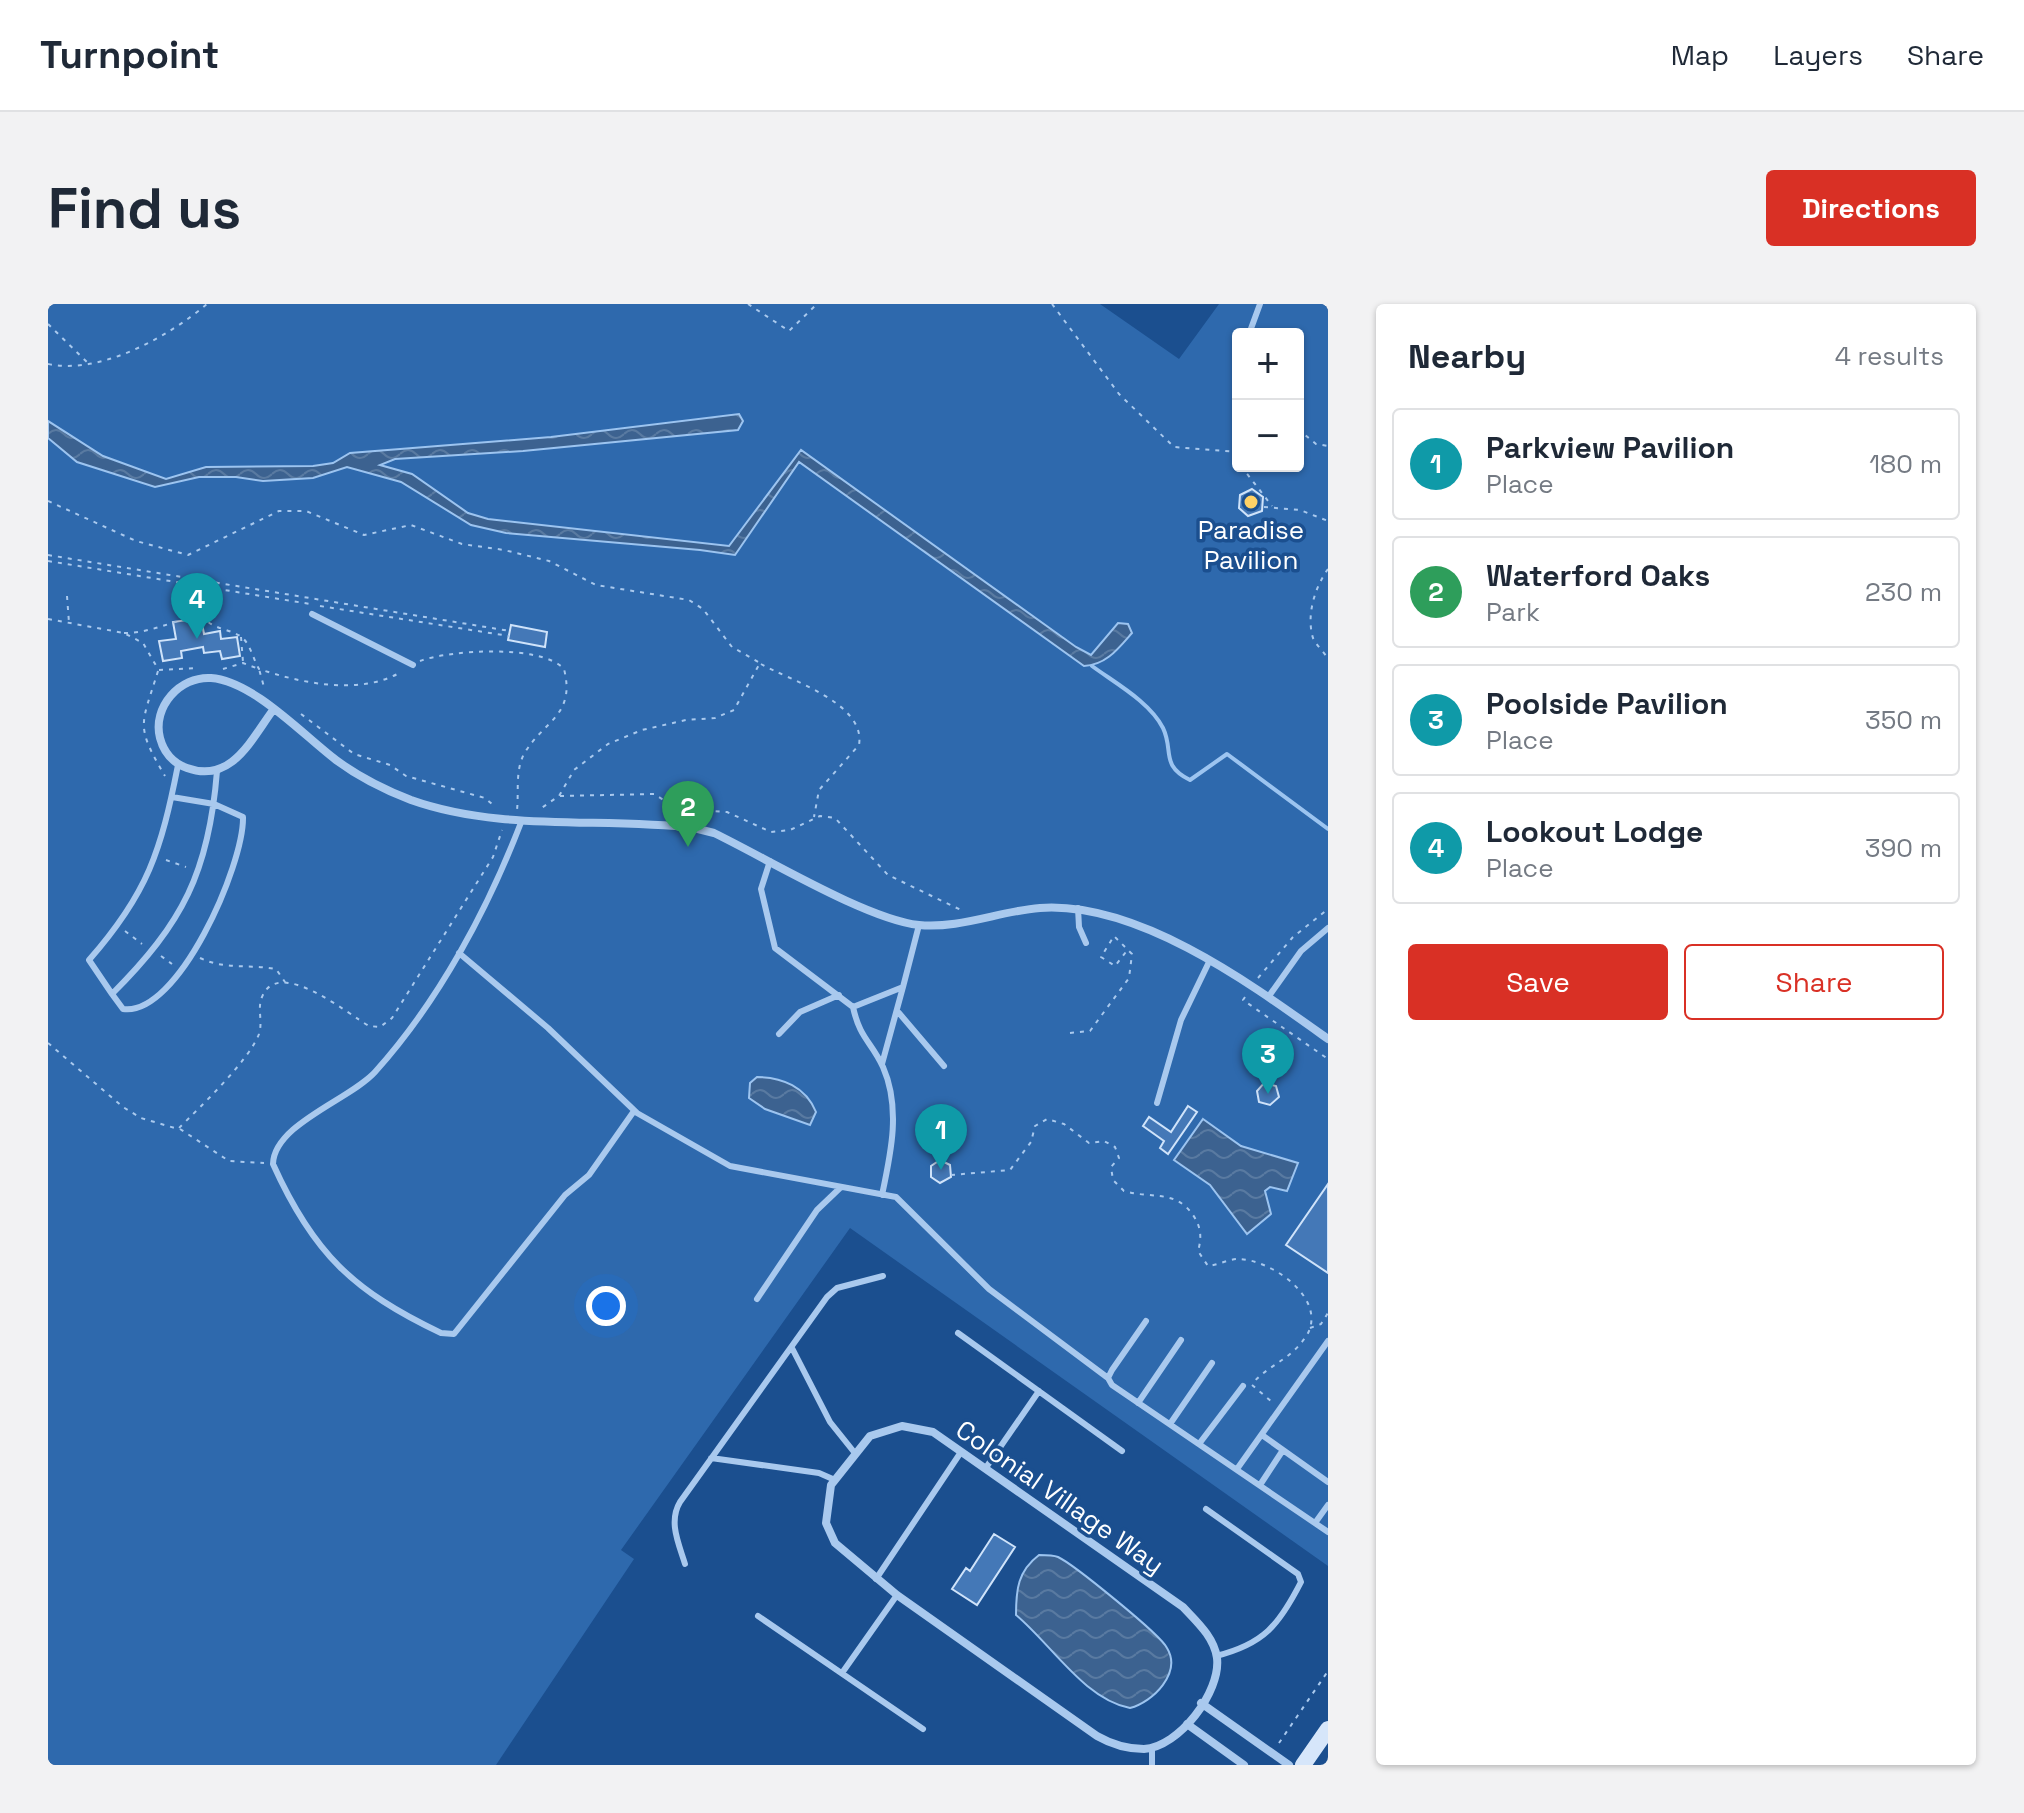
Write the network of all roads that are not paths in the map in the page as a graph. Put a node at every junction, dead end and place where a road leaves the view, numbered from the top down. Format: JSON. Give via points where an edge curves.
{"nodes":[{"id":1,"x":1260,"y":304,"type":"edge"},
{"id":2,"x":1251,"y":328,"type":"edge"},
{"id":3,"x":312,"y":614,"type":"dead end"},
{"id":4,"x":413,"y":665,"type":"road end"},
{"id":5,"x":273,"y":710,"type":"junction"},
{"id":6,"x":178,"y":765,"type":"junction"},
{"id":7,"x":217,"y":771,"type":"junction"},
{"id":8,"x":172,"y":797,"type":"junction"},
{"id":9,"x":214,"y":804,"type":"junction"},
{"id":10,"x":525,"y":816,"type":"junction"},
{"id":11,"x":770,"y":861,"type":"junction"},
{"id":12,"x":1078,"y":908,"type":"junction"},
{"id":13,"x":919,"y":925,"type":"junction"},
{"id":14,"x":1328,"y":928,"type":"edge"},
{"id":15,"x":1086,"y":943,"type":"dead end"},
{"id":16,"x":459,"y":953,"type":"junction"},
{"id":17,"x":1209,"y":962,"type":"junction"},
{"id":18,"x":903,"y":987,"type":"junction"},
{"id":19,"x":112,"y":994,"type":"junction"},
{"id":20,"x":839,"y":995,"type":"junction"},
{"id":21,"x":1269,"y":996,"type":"junction"},
{"id":22,"x":853,"y":1007,"type":"junction"},
{"id":23,"x":899,"y":1013,"type":"junction"},
{"id":24,"x":779,"y":1034,"type":"dead end"},
{"id":25,"x":1328,"y":1039,"type":"edge"},
{"id":26,"x":882,"y":1065,"type":"junction"},
{"id":27,"x":944,"y":1066,"type":"dead end"},
{"id":28,"x":1157,"y":1103,"type":"dead end"},
{"id":29,"x":634,"y":1111,"type":"junction"},
{"id":30,"x":840,"y":1188,"type":"junction"},
{"id":31,"x":882,"y":1195,"type":"junction"},
{"id":32,"x":883,"y":1276,"type":"dead end"},
{"id":33,"x":757,"y":1299,"type":"dead end"},
{"id":34,"x":1146,"y":1321,"type":"dead end"},
{"id":35,"x":958,"y":1333,"type":"dead end"},
{"id":36,"x":1181,"y":1340,"type":"dead end"},
{"id":37,"x":1328,"y":1341,"type":"edge"},
{"id":38,"x":792,"y":1348,"type":"junction"},
{"id":39,"x":1212,"y":1363,"type":"dead end"},
{"id":40,"x":1108,"y":1378,"type":"junction"},
{"id":41,"x":1247,"y":1385,"type":"road end"},
{"id":42,"x":1039,"y":1391,"type":"junction"},
{"id":43,"x":1138,"y":1403,"type":"junction"},
{"id":44,"x":1170,"y":1424,"type":"junction"},
{"id":45,"x":1262,"y":1435,"type":"junction"},
{"id":46,"x":1199,"y":1444,"type":"junction"},
{"id":47,"x":1283,"y":1450,"type":"junction"},
{"id":48,"x":1122,"y":1451,"type":"dead end"},
{"id":49,"x":854,"y":1452,"type":"junction"},
{"id":50,"x":961,"y":1452,"type":"junction"},
{"id":51,"x":711,"y":1458,"type":"junction"},
{"id":52,"x":985,"y":1469,"type":"junction"},
{"id":53,"x":1237,"y":1469,"type":"junction"},
{"id":54,"x":835,"y":1480,"type":"junction"},
{"id":55,"x":1328,"y":1482,"type":"edge"},
{"id":56,"x":1260,"y":1485,"type":"junction"},
{"id":57,"x":1328,"y":1505,"type":"edge"},
{"id":58,"x":1206,"y":1509,"type":"dead end"},
{"id":59,"x":1315,"y":1523,"type":"junction"},
{"id":60,"x":1328,"y":1532,"type":"edge"},
{"id":61,"x":685,"y":1564,"type":"dead end"},
{"id":62,"x":876,"y":1579,"type":"junction"},
{"id":63,"x":897,"y":1595,"type":"junction"},
{"id":64,"x":758,"y":1616,"type":"dead end"},
{"id":65,"x":1216,"y":1656,"type":"junction"},
{"id":66,"x":842,"y":1673,"type":"junction"},
{"id":67,"x":1201,"y":1703,"type":"junction"},
{"id":68,"x":1187,"y":1724,"type":"junction"},
{"id":69,"x":923,"y":1729,"type":"dead end"},
{"id":70,"x":1328,"y":1729,"type":"edge"},
{"id":71,"x":1152,"y":1747,"type":"junction"},
{"id":72,"x":1152,"y":1765,"type":"edge"},
{"id":73,"x":1244,"y":1765,"type":"edge"},
{"id":74,"x":1289,"y":1765,"type":"edge"},
{"id":75,"x":1303,"y":1765,"type":"edge"}],
"edges":[{"from":1,"to":2,"type":"lane"},
{"from":3,"to":4,"type":"lane"},
{"from":5,"to":6,"type":"street","via":[[222,679],[182,684],[166,702],[159,731],[166,753]]},
{"from":5,"to":7,"type":"street","via":[[246,749]]},
{"from":5,"to":10,"type":"street","via":[[371,782],[430,806]]},
{"from":6,"to":7,"type":"street"},
{"from":6,"to":8,"type":"lane"},
{"from":7,"to":9,"type":"lane"},
{"from":8,"to":9,"type":"lane"},
{"from":8,"to":19,"type":"lane","via":[[151,874],[123,921],[89,960]]},
{"from":9,"to":19,"type":"lane","via":[[199,871],[184,904],[154,952]]},
{"from":9,"to":19,"type":"lane","via":[[243,817],[243,835],[224,896],[193,953],[153,1003],[137,1011],[123,1009]]},
{"from":10,"to":11,"type":"street","via":[[694,828]]},
{"from":10,"to":16,"type":"lane","via":[[503,872]]},
{"from":11,"to":13,"type":"street","via":[[876,912]]},
{"from":11,"to":20,"type":"lane","via":[[761,889],[775,948]]},
{"from":12,"to":13,"type":"street","via":[[1040,908]]},
{"from":12,"to":15,"type":"lane"},
{"from":12,"to":17,"type":"street","via":[[1146,930]]},
{"from":13,"to":18,"type":"lane"},
{"from":14,"to":21,"type":"lane","via":[[1301,951]]},
{"from":16,"to":29,"type":"lane"},
{"from":16,"to":29,"type":"lane","via":[[373,1074],[283,1138],[273,1164],[320,1247],[365,1293],[441,1333],[454,1334],[565,1195],[589,1175]]},
{"from":17,"to":21,"type":"street"},
{"from":17,"to":28,"type":"lane","via":[[1181,1020]]},
{"from":18,"to":22,"type":"lane"},
{"from":18,"to":23,"type":"lane"},
{"from":20,"to":22,"type":"lane"},
{"from":20,"to":24,"type":"lane","via":[[800,1012]]},
{"from":21,"to":25,"type":"street"},
{"from":22,"to":26,"type":"lane","via":[[859,1032]]},
{"from":23,"to":26,"type":"lane"},
{"from":23,"to":27,"type":"lane"},
{"from":26,"to":31,"type":"lane","via":[[892,1092],[893,1142]]},
{"from":29,"to":30,"type":"lane","via":[[730,1166]]},
{"from":30,"to":31,"type":"lane"},
{"from":30,"to":33,"type":"lane","via":[[817,1210]]},
{"from":31,"to":40,"type":"lane","via":[[896,1197],[989,1289]]},
{"from":32,"to":38,"type":"lane","via":[[837,1288]]},
{"from":34,"to":40,"type":"lane"},
{"from":35,"to":42,"type":"lane"},
{"from":36,"to":43,"type":"lane"},
{"from":37,"to":45,"type":"lane"},
{"from":38,"to":49,"type":"lane","via":[[824,1412]]},
{"from":38,"to":51,"type":"lane"},
{"from":39,"to":44,"type":"lane"},
{"from":40,"to":43,"type":"lane"},
{"from":41,"to":46,"type":"lane"},
{"from":42,"to":48,"type":"lane"},
{"from":42,"to":52,"type":"lane"},
{"from":43,"to":44,"type":"lane"},
{"from":44,"to":46,"type":"lane"},
{"from":45,"to":47,"type":"lane"},
{"from":45,"to":53,"type":"lane"},
{"from":46,"to":53,"type":"lane"},
{"from":47,"to":55,"type":"lane"},
{"from":47,"to":56,"type":"lane"},
{"from":49,"to":50,"type":"street","name":"Colonial Village Way","via":[[870,1436],[902,1426],[933,1432]]},
{"from":49,"to":54,"type":"street","name":"Colonial Village Way"},
{"from":50,"to":52,"type":"street","name":"Colonial Village Way"},
{"from":50,"to":62,"type":"lane"},
{"from":51,"to":54,"type":"lane","via":[[819,1473]]},
{"from":51,"to":61,"type":"lane","via":[[673,1513]]},
{"from":52,"to":65,"type":"street","name":"Colonial Village Way","via":[[1183,1607],[1202,1626]]},
{"from":53,"to":56,"type":"lane"},
{"from":54,"to":62,"type":"street","name":"Colonial Village Way","via":[[826,1501],[826,1523],[835,1543]]},
{"from":56,"to":59,"type":"lane"},
{"from":57,"to":59,"type":"lane"},
{"from":58,"to":65,"type":"lane","via":[[1298,1574],[1301,1582],[1262,1639]]},
{"from":59,"to":60,"type":"lane"},
{"from":62,"to":63,"type":"street","name":"Colonial Village Way"},
{"from":63,"to":66,"type":"lane"},
{"from":63,"to":71,"type":"street","name":"Colonial Village Way","via":[[1097,1736],[1114,1745]]},
{"from":64,"to":66,"type":"lane"},
{"from":65,"to":67,"type":"street","via":[[1214,1682]]},
{"from":66,"to":69,"type":"lane"},
{"from":67,"to":68,"type":"street"},
{"from":67,"to":74,"type":"street"},
{"from":68,"to":71,"type":"street"},
{"from":68,"to":73,"type":"street"},
{"from":70,"to":75,"type":"street"},
{"from":71,"to":72,"type":"lane"}]}
